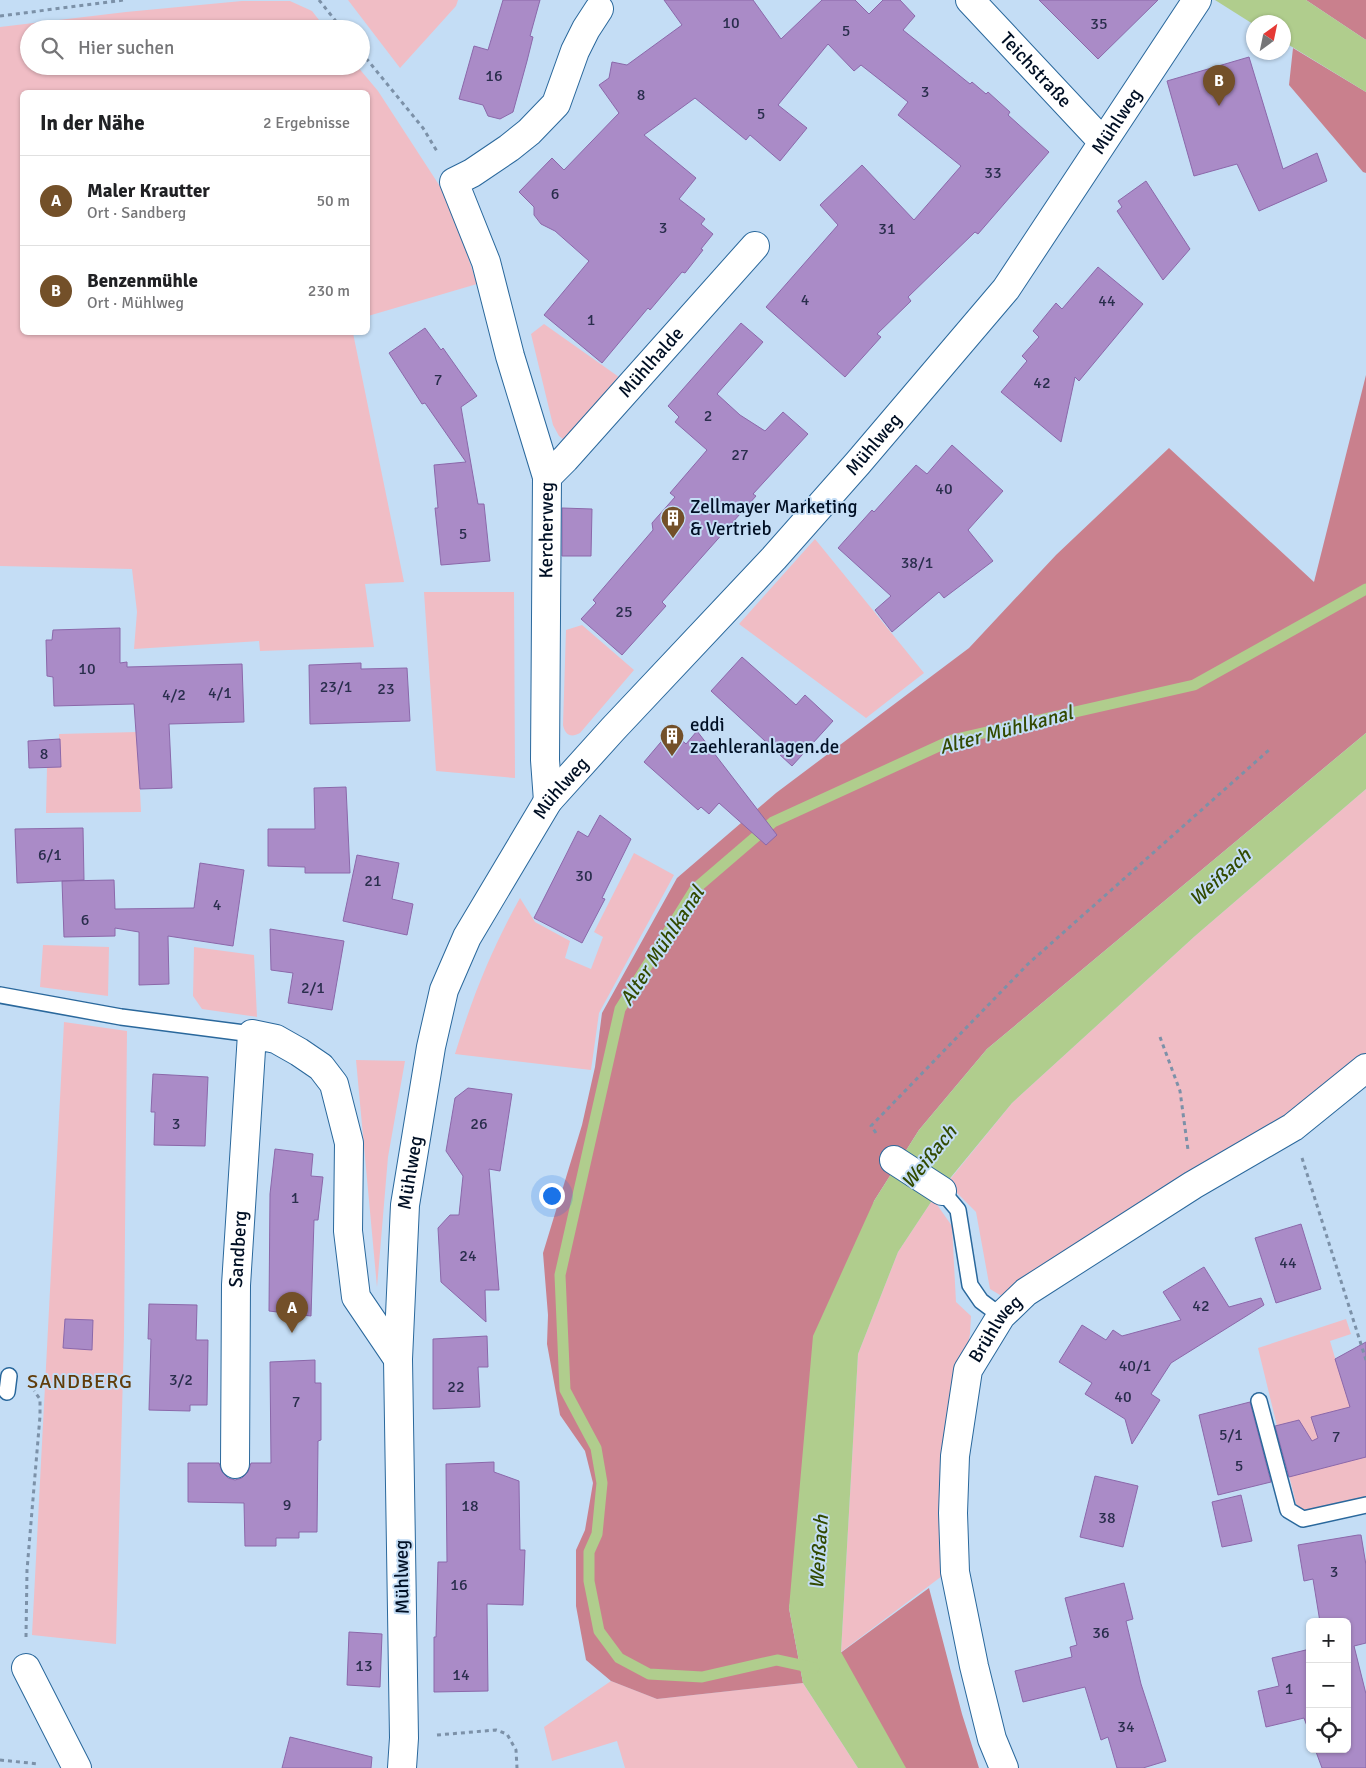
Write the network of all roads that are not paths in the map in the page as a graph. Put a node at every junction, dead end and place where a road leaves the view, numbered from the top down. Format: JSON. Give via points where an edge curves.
{"nodes":[{"id":1,"x":970,"y":0,"type":"edge"},
{"id":2,"x":1196,"y":3,"type":"edge"},
{"id":3,"x":599,"y":8,"type":"dead end"},
{"id":4,"x":1102,"y":141,"type":"junction"},
{"id":5,"x":754,"y":246,"type":"dead end"},
{"id":6,"x":547,"y":476,"type":"junction"},
{"id":7,"x":548,"y":801,"type":"junction"},
{"id":8,"x":0,"y":995,"type":"edge"},
{"id":9,"x":252,"y":1034,"type":"junction"},
{"id":10,"x":1366,"y":1068,"type":"edge"},
{"id":11,"x":894,"y":1160,"type":"road end"},
{"id":12,"x":942,"y":1191,"type":"joint"},
{"id":13,"x":1002,"y":1316,"type":"junction"},
{"id":14,"x":398,"y":1359,"type":"junction"},
{"id":15,"x":9,"y":1376,"type":"dead end"},
{"id":16,"x":7,"y":1392,"type":"road end"},
{"id":17,"x":1259,"y":1402,"type":"dead end"},
{"id":18,"x":236,"y":1464,"type":"dead end"},
{"id":19,"x":1366,"y":1505,"type":"edge"},
{"id":20,"x":26,"y":1668,"type":"road end"},
{"id":21,"x":77,"y":1768,"type":"edge"},
{"id":22,"x":402,"y":1768,"type":"edge"},
{"id":23,"x":1004,"y":1768,"type":"edge"}],
"edges":[{"from":1,"to":4,"type":"street","name":"Teichstraße"},
{"from":2,"to":4,"type":"street","name":"Mühlweg"},
{"from":3,"to":6,"type":"street","name":"Kercherweg","via":[[575,51],[556,104],[509,148],[454,182],[486,262],[510,356]]},
{"from":4,"to":7,"type":"street","name":"Mühlweg","via":[[1000,296],[774,558]]},
{"from":5,"to":6,"type":"street","name":"Mühlhalde","via":[[566,459]]},
{"from":6,"to":7,"type":"street","name":"Kercherweg","via":[[545,760]]},
{"from":7,"to":14,"type":"street","name":"Mühlweg","via":[[467,937],[444,990],[430,1047],[405,1205]]},
{"from":8,"to":9,"type":"lane","via":[[121,1017]]},
{"from":9,"to":14,"type":"street","via":[[276,1039],[300,1052],[321,1067],[334,1084],[349,1142],[348,1231],[356,1297]]},
{"from":9,"to":18,"type":"street","name":"Sandberg","via":[[236,1285]]},
{"from":10,"to":13,"type":"street","name":"Brühlweg","via":[[1293,1127],[1026,1292]]},
{"from":11,"to":12,"type":"street"},
{"from":12,"to":13,"type":"lane","via":[[958,1210],[970,1285],[981,1301]]},
{"from":13,"to":23,"type":"street","name":"Brühlweg","via":[[968,1370],[955,1456],[953,1512],[959,1598],[992,1739]]},
{"from":14,"to":22,"type":"street","name":"Mühlweg"},
{"from":15,"to":16,"type":"lane"},
{"from":17,"to":19,"type":"lane","via":[[1288,1510],[1303,1519]]},
{"from":20,"to":21,"type":"street"}]}
